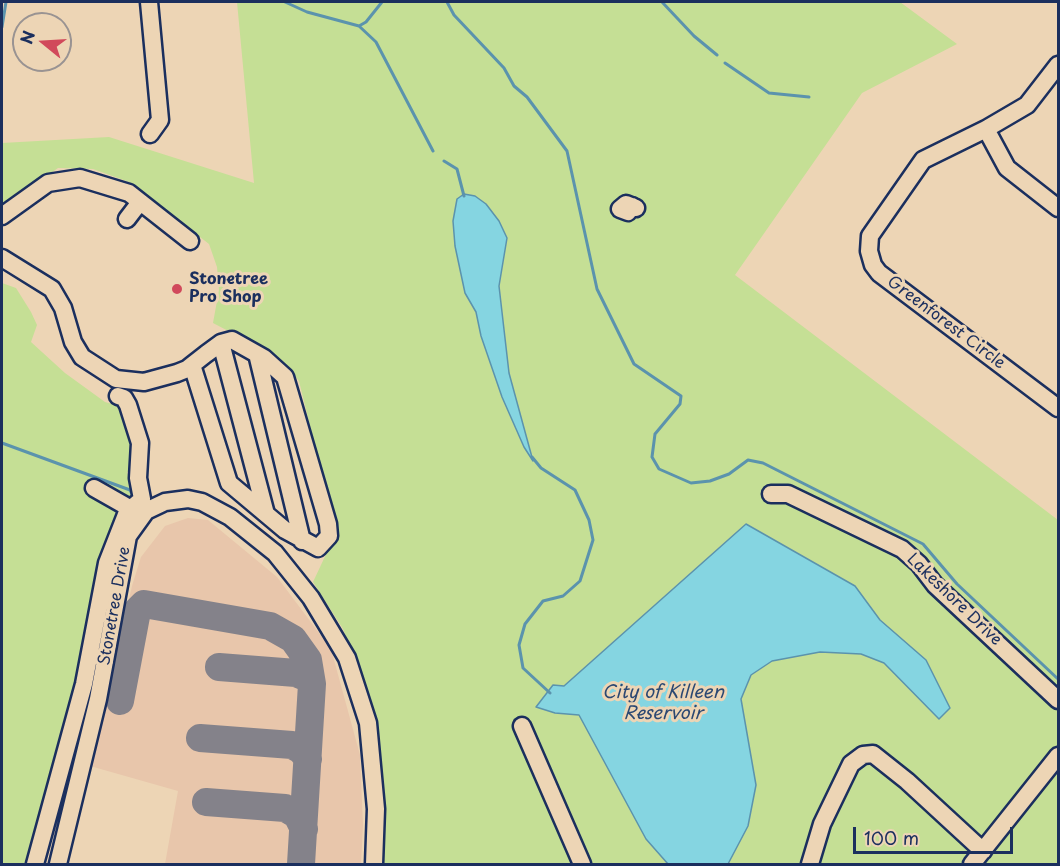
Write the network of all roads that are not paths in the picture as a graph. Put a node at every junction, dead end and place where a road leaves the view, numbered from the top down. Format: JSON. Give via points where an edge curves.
{"nodes":[{"id":1,"x":149,"y":2,"type":"edge"},
{"id":2,"x":1059,"y":65,"type":"edge"},
{"id":3,"x":986,"y":129,"type":"junction"},
{"id":4,"x":150,"y":134,"type":"dead end"},
{"id":5,"x":140,"y":202,"type":"junction"},
{"id":6,"x":1059,"y":208,"type":"edge"},
{"id":7,"x":2,"y":216,"type":"edge"},
{"id":8,"x":127,"y":219,"type":"dead end"},
{"id":9,"x":190,"y":241,"type":"dead end"},
{"id":10,"x":2,"y":258,"type":"edge"},
{"id":11,"x":221,"y":343,"type":"junction"},
{"id":12,"x":257,"y":354,"type":"junction"},
{"id":13,"x":192,"y":365,"type":"junction"},
{"id":14,"x":118,"y":396,"type":"dead end"},
{"id":15,"x":1059,"y":408,"type":"edge"},
{"id":16,"x":94,"y":488,"type":"dead end"},
{"id":17,"x":771,"y":494,"type":"dead end"},
{"id":18,"x":131,"y":509,"type":"junction"},
{"id":19,"x":266,"y":514,"type":"junction"},
{"id":20,"x":302,"y":541,"type":"junction"},
{"id":21,"x":1059,"y":700,"type":"edge"},
{"id":22,"x":522,"y":726,"type":"dead end"},
{"id":23,"x":1059,"y":756,"type":"edge"},
{"id":24,"x":978,"y":858,"type":"edge"},
{"id":25,"x":35,"y":864,"type":"edge"},
{"id":26,"x":58,"y":864,"type":"edge"},
{"id":27,"x":374,"y":864,"type":"edge"},
{"id":28,"x":582,"y":864,"type":"edge"},
{"id":29,"x":810,"y":864,"type":"edge"}],
"edges":[{"from":1,"to":4,"type":"street","via":[[160,120]]},
{"from":2,"to":3,"type":"street","name":"Greenforest Circle","via":[[1027,105]]},
{"from":3,"to":6,"type":"street","via":[[1007,168]]},
{"from":3,"to":15,"type":"street","name":"Greenforest Circle","via":[[923,160],[870,236],[870,258],[879,273]]},
{"from":5,"to":7,"type":"street","via":[[129,193],[80,178],[48,183]]},
{"from":5,"to":8,"type":"street"},
{"from":5,"to":9,"type":"street"},
{"from":10,"to":13,"type":"street","via":[[52,289],[82,357],[105,374],[144,382]]},
{"from":11,"to":12,"type":"street","via":[[232,340]]},
{"from":11,"to":13,"type":"street"},
{"from":11,"to":19,"type":"street"},
{"from":12,"to":20,"type":"street"},
{"from":12,"to":20,"type":"street","via":[[285,378],[328,524],[329,536],[318,548]]},
{"from":13,"to":19,"type":"street","via":[[229,483]]},
{"from":14,"to":18,"type":"street","via":[[128,405],[140,443],[138,478],[142,499]]},
{"from":16,"to":18,"type":"street"},
{"from":17,"to":21,"type":"street","name":"Lakeshore Drive","via":[[788,494],[902,549],[935,585]]},
{"from":18,"to":25,"type":"street","via":[[121,523],[107,563],[84,684]]},
{"from":19,"to":20,"type":"street"},
{"from":22,"to":28,"type":"street"},
{"from":23,"to":24,"type":"street"},
{"from":24,"to":29,"type":"street","via":[[907,781],[873,754],[863,755],[851,764],[822,824]]},
{"from":26,"to":27,"type":"street","name":"Stonetree Drive","via":[[98,699],[128,536],[146,511],[165,502],[188,499],[230,517],[275,553],[318,608],[347,658],[368,723],[376,809]]}]}
